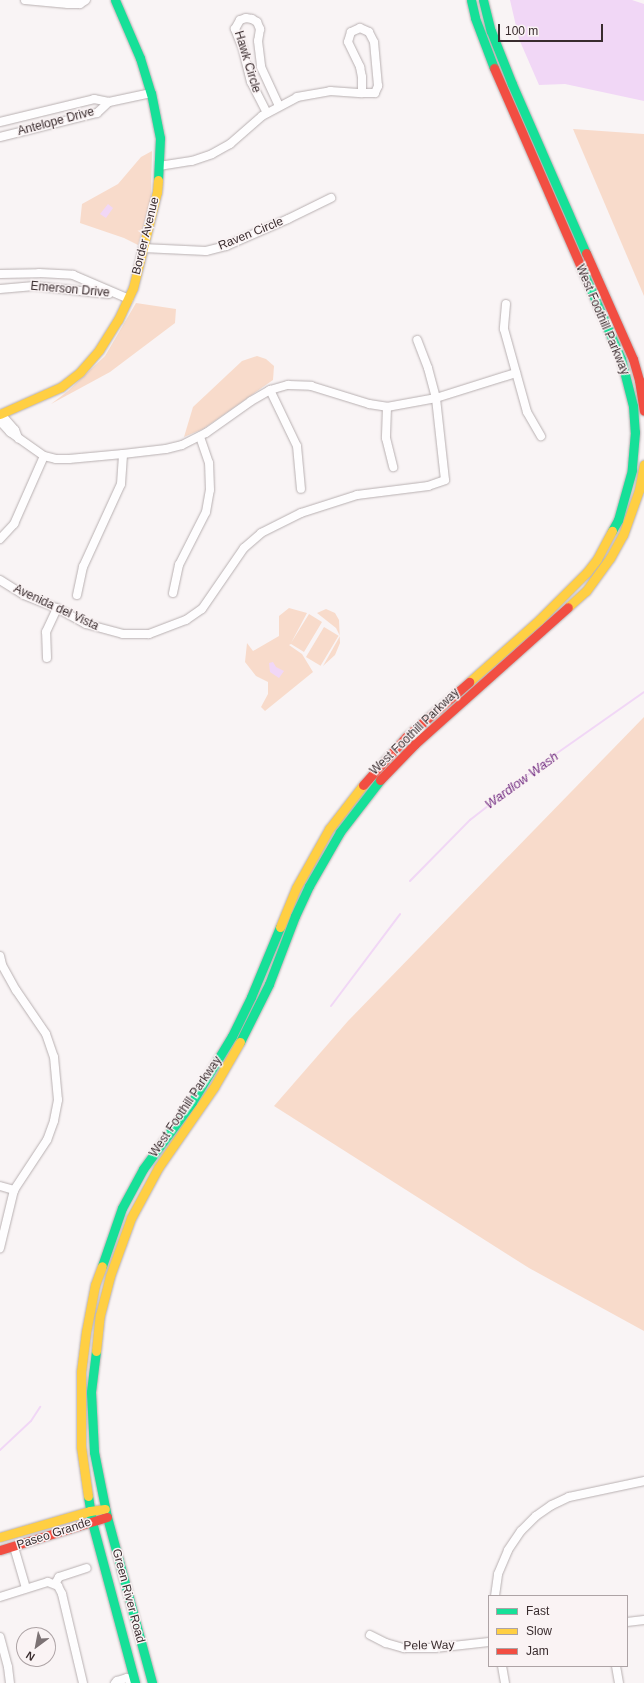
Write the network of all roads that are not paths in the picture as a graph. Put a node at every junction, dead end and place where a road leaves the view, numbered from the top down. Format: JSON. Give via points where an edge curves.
{"nodes":[{"id":1,"x":25,"y":0,"type":"edge"},
{"id":2,"x":86,"y":0,"type":"edge"},
{"id":3,"x":115,"y":0,"type":"edge"},
{"id":4,"x":471,"y":0,"type":"edge"},
{"id":5,"x":483,"y":0,"type":"edge"},
{"id":6,"x":488,"y":55,"type":"junction"},
{"id":7,"x":151,"y":93,"type":"junction"},
{"id":8,"x":362,"y":93,"type":"junction"},
{"id":9,"x":109,"y":102,"type":"junction"},
{"id":10,"x":279,"y":106,"type":"junction"},
{"id":11,"x":267,"y":113,"type":"junction"},
{"id":12,"x":0,"y":122,"type":"edge"},
{"id":13,"x":533,"y":133,"type":"junction"},
{"id":14,"x":0,"y":137,"type":"edge"},
{"id":15,"x":159,"y":166,"type":"junction"},
{"id":16,"x":330,"y":198,"type":"dead end"},
{"id":17,"x":143,"y":248,"type":"junction"},
{"id":18,"x":0,"y":274,"type":"edge"},
{"id":19,"x":0,"y":289,"type":"edge"},
{"id":20,"x":116,"y":295,"type":"junction"},
{"id":21,"x":129,"y":299,"type":"junction"},
{"id":22,"x":506,"y":304,"type":"dead end"},
{"id":23,"x":417,"y":340,"type":"dead end"},
{"id":24,"x":516,"y":373,"type":"junction"},
{"id":25,"x":270,"y":390,"type":"junction"},
{"id":26,"x":436,"y":398,"type":"junction"},
{"id":27,"x":387,"y":407,"type":"junction"},
{"id":28,"x":644,"y":411,"type":"edge"},
{"id":29,"x":0,"y":416,"type":"edge"},
{"id":30,"x":541,"y":436,"type":"dead end"},
{"id":31,"x":200,"y":437,"type":"junction"},
{"id":32,"x":123,"y":454,"type":"junction"},
{"id":33,"x":44,"y":456,"type":"junction"},
{"id":34,"x":644,"y":464,"type":"edge"},
{"id":35,"x":393,"y":467,"type":"dead end"},
{"id":36,"x":301,"y":489,"type":"dead end"},
{"id":37,"x":0,"y":539,"type":"edge"},
{"id":38,"x":0,"y":580,"type":"edge"},
{"id":39,"x":173,"y":593,"type":"dead end"},
{"id":40,"x":77,"y":595,"type":"dead end"},
{"id":41,"x":57,"y":608,"type":"junction"},
{"id":42,"x":47,"y":658,"type":"dead end"},
{"id":43,"x":0,"y":956,"type":"edge"},
{"id":44,"x":0,"y":1186,"type":"edge"},
{"id":45,"x":14,"y":1190,"type":"junction"},
{"id":46,"x":0,"y":1248,"type":"edge"},
{"id":47,"x":644,"y":1481,"type":"edge"},
{"id":48,"x":90,"y":1511,"type":"junction"},
{"id":49,"x":106,"y":1513,"type":"junction"},
{"id":50,"x":92,"y":1522,"type":"junction"},
{"id":51,"x":0,"y":1537,"type":"edge"},
{"id":52,"x":14,"y":1547,"type":"junction"},
{"id":53,"x":0,"y":1550,"type":"edge"},
{"id":54,"x":87,"y":1568,"type":"dead end"},
{"id":55,"x":55,"y":1584,"type":"junction"},
{"id":56,"x":26,"y":1588,"type":"junction"},
{"id":57,"x":495,"y":1595,"type":"edge"},
{"id":58,"x":0,"y":1597,"type":"edge"},
{"id":59,"x":644,"y":1620,"type":"edge"},
{"id":60,"x":628,"y":1622,"type":"edge"},
{"id":61,"x":370,"y":1635,"type":"dead end"},
{"id":62,"x":0,"y":1637,"type":"edge"},
{"id":63,"x":488,"y":1642,"type":"edge"},
{"id":64,"x":502,"y":1667,"type":"edge"},
{"id":65,"x":616,"y":1667,"type":"edge"},
{"id":66,"x":135,"y":1682,"type":"edge"},
{"id":67,"x":10,"y":1683,"type":"edge"},
{"id":68,"x":83,"y":1683,"type":"edge"},
{"id":69,"x":115,"y":1683,"type":"edge"},
{"id":70,"x":152,"y":1683,"type":"edge"},
{"id":71,"x":505,"y":1683,"type":"edge"},
{"id":72,"x":618,"y":1683,"type":"edge"}],
"edges":[{"from":1,"to":2,"type":"street","via":[[68,4],[80,4]]},
{"from":3,"to":7,"type":"main road","name":"Border Avenue","via":[[140,58]]},
{"from":4,"to":6,"type":"main road","name":"West Foothill Parkway"},
{"from":5,"to":13,"type":"main road","name":"West Foothill Parkway","via":[[491,31]]},
{"from":6,"to":13,"type":"main road","via":[[498,68],[523,123]]},
{"from":6,"to":48,"type":"main road","name":"West Foothill Parkway","via":[[621,359],[633,406],[635,432],[632,470],[625,498],[610,537],[582,578],[539,620],[406,737],[373,772],[329,829],[296,888],[232,1036],[192,1102],[130,1190],[95,1285],[83,1352],[81,1447]]},
{"from":7,"to":9,"type":"street","name":"Antelope Drive"},
{"from":7,"to":15,"type":"main road","name":"Border Avenue","via":[[160,138]]},
{"from":8,"to":8,"type":"street","via":[[375,93],[378,86],[374,42],[370,32],[360,28],[351,32],[348,42],[360,67]]},
{"from":8,"to":10,"type":"street","via":[[330,91],[298,97]]},
{"from":9,"to":12,"type":"street","name":"Antelope Drive","via":[[94,99]]},
{"from":9,"to":14,"type":"street","name":"Antelope Drive","via":[[97,113]]},
{"from":10,"to":11,"type":"street"},
{"from":10,"to":11,"type":"street","name":"Hawk Circle","via":[[261,67],[258,41],[260,29],[252,19],[240,20],[235,29],[251,82]]},
{"from":11,"to":15,"type":"street","via":[[230,144],[212,154],[192,161]]},
{"from":13,"to":28,"type":"main road","name":"West Foothill Parkway","via":[[625,339],[639,380]]},
{"from":15,"to":17,"type":"main road","name":"Border Avenue","via":[[157,192]]},
{"from":16,"to":17,"type":"street","name":"Raven Circle","via":[[226,246],[206,251]]},
{"from":17,"to":21,"type":"main road","name":"Border Avenue"},
{"from":18,"to":20,"type":"street","name":"Emerson Drive","via":[[40,272],[73,275]]},
{"from":19,"to":20,"type":"street","name":"Emerson Drive","via":[[34,286]]},
{"from":20,"to":21,"type":"street","name":"Emerson Drive"},
{"from":21,"to":29,"type":"main road","name":"Border Avenue","via":[[99,350],[80,372],[50,392]]},
{"from":22,"to":24,"type":"street","via":[[504,329]]},
{"from":23,"to":26,"type":"street"},
{"from":24,"to":26,"type":"street"},
{"from":24,"to":30,"type":"street","via":[[527,412]]},
{"from":25,"to":27,"type":"street","via":[[288,385],[302,385]]},
{"from":25,"to":31,"type":"street"},
{"from":25,"to":36,"type":"street","via":[[297,446]]},
{"from":26,"to":27,"type":"street"},
{"from":26,"to":41,"type":"street","name":"Avenida del Vista","via":[[445,480],[428,486],[357,495],[301,513],[261,533],[244,548],[202,609],[164,630],[149,634],[123,634],[86,624]]},
{"from":27,"to":35,"type":"street","via":[[386,438]]},
{"from":29,"to":33,"type":"street","via":[[16,430],[18,438]]},
{"from":31,"to":32,"type":"street","via":[[166,450]]},
{"from":31,"to":39,"type":"street","via":[[209,463],[210,490],[206,512],[179,565]]},
{"from":32,"to":33,"type":"street","via":[[69,459]]},
{"from":32,"to":40,"type":"street","via":[[121,484],[83,567]]},
{"from":33,"to":37,"type":"street","via":[[14,524]]},
{"from":34,"to":49,"type":"main road","name":"West Foothill Parkway","via":[[639,490],[623,535],[586,591],[393,766],[340,832],[295,916],[263,998],[245,1034],[214,1087],[158,1168],[141,1198],[110,1276],[100,1315],[91,1392],[94,1452]]},
{"from":38,"to":41,"type":"street","name":"Avenida del Vista","via":[[24,595]]},
{"from":41,"to":42,"type":"street","via":[[46,632]]},
{"from":43,"to":45,"type":"street","via":[[2,965],[16,990],[46,1034],[54,1057],[57,1078],[58,1100],[47,1140]]},
{"from":44,"to":45,"type":"street"},
{"from":45,"to":46,"type":"street"},
{"from":47,"to":57,"type":"street","via":[[569,1497],[536,1516],[521,1531],[508,1550],[498,1574]]},
{"from":48,"to":49,"type":"main road","name":"Paseo Grande"},
{"from":48,"to":50,"type":"main road","name":"Green River Road"},
{"from":48,"to":51,"type":"main road","name":"Paseo Grande"},
{"from":49,"to":50,"type":"main road","name":"Paseo Grande"},
{"from":49,"to":70,"type":"main road","name":"Green River Road"},
{"from":50,"to":52,"type":"main road","name":"Paseo Grande"},
{"from":50,"to":66,"type":"main road","name":"Green River Road"},
{"from":52,"to":53,"type":"main road","name":"Paseo Grande"},
{"from":52,"to":56,"type":"street"},
{"from":54,"to":55,"type":"street","via":[[59,1577]]},
{"from":55,"to":56,"type":"street","via":[[48,1582]]},
{"from":55,"to":68,"type":"street","via":[[62,1594]]},
{"from":56,"to":58,"type":"street"},
{"from":59,"to":60,"type":"street"},
{"from":61,"to":63,"type":"street","name":"Pele Way","via":[[404,1648],[435,1648]]},
{"from":62,"to":67,"type":"street"},
{"from":64,"to":71,"type":"street"},
{"from":65,"to":72,"type":"street"},
{"from":66,"to":69,"type":"street","via":[[127,1678]]}]}
